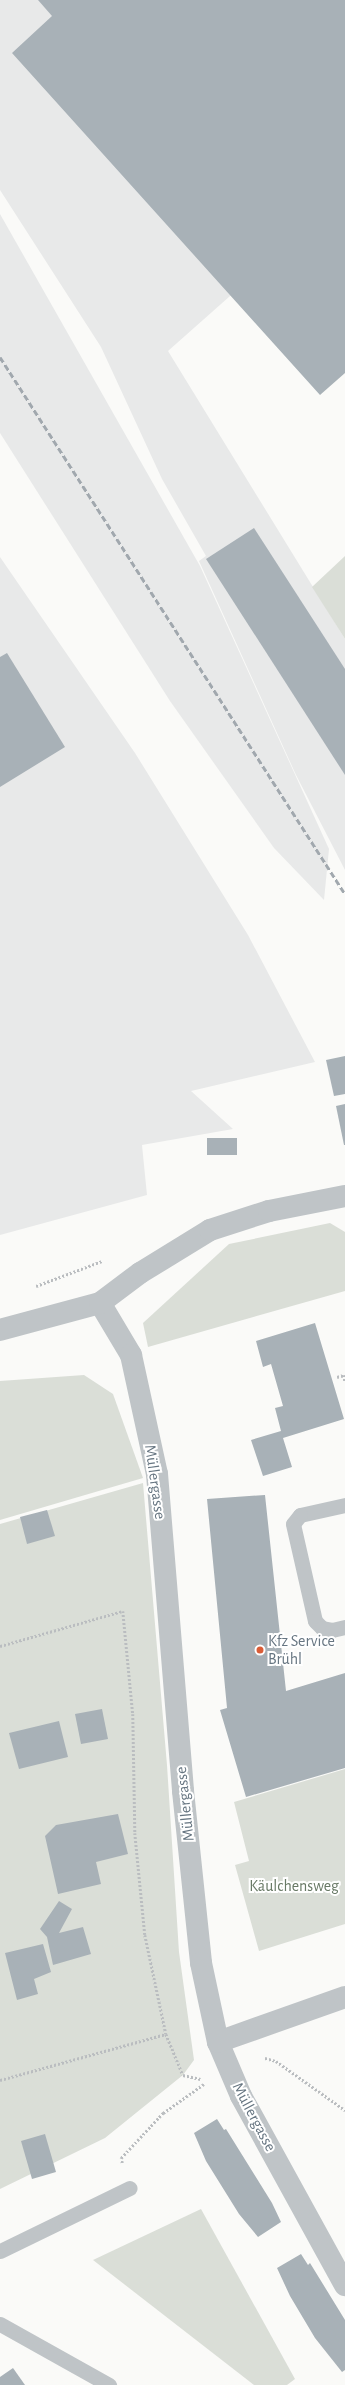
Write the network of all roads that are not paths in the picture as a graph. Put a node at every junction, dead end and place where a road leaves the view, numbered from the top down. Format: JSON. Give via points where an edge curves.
{"nodes":[{"id":1,"x":345,"y":1196,"type":"edge"},
{"id":2,"x":100,"y":1303,"type":"junction"},
{"id":3,"x":0,"y":1330,"type":"edge"},
{"id":4,"x":345,"y":1505,"type":"edge"},
{"id":5,"x":345,"y":1627,"type":"edge"},
{"id":6,"x":345,"y":1997,"type":"edge"},
{"id":7,"x":218,"y":2042,"type":"junction"},
{"id":8,"x":130,"y":2188,"type":"road end"},
{"id":9,"x":0,"y":2251,"type":"edge"},
{"id":10,"x":345,"y":2285,"type":"edge"},
{"id":11,"x":0,"y":2324,"type":"edge"},
{"id":12,"x":109,"y":2385,"type":"edge"}],
"edges":[{"from":1,"to":2,"type":"street","via":[[269,1211],[210,1230],[140,1273]]},
{"from":2,"to":3,"type":"street"},
{"from":2,"to":7,"type":"street","name":"Müllergasse","via":[[131,1355],[157,1474],[183,1791],[201,1963]]},
{"from":4,"to":5,"type":"lane","via":[[300,1515],[293,1524],[315,1621],[322,1628],[332,1630]]},
{"from":6,"to":7,"type":"street"},
{"from":7,"to":10,"type":"street","name":"Müllergasse","via":[[241,2096]]},
{"from":8,"to":9,"type":"lane"},
{"from":11,"to":12,"type":"lane"}]}
